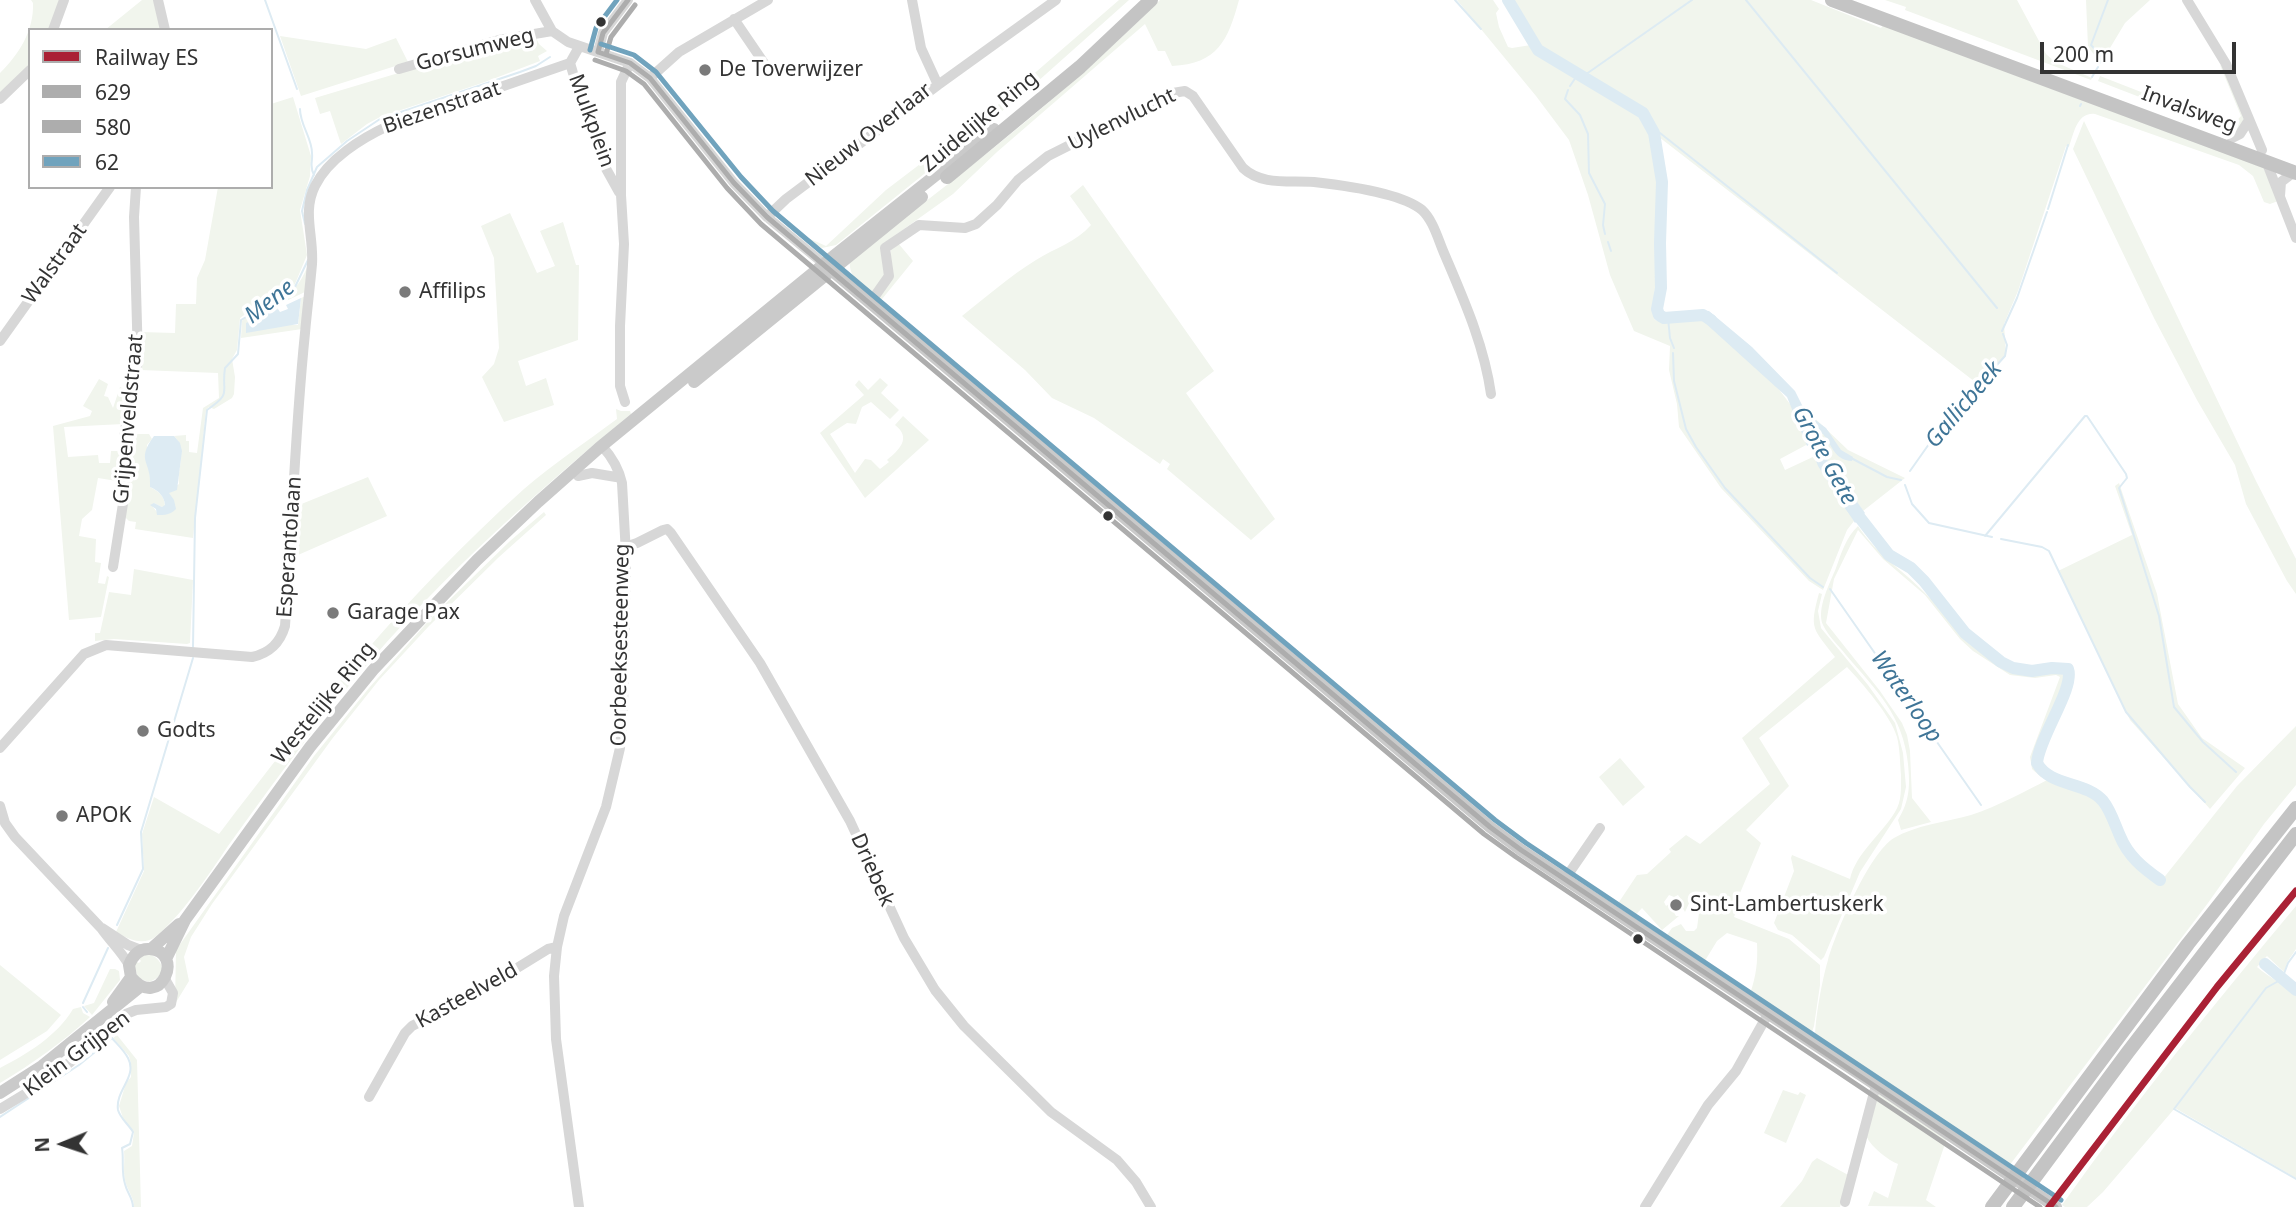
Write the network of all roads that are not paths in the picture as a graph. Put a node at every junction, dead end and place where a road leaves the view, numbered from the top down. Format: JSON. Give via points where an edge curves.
{"nodes":[{"id":1,"x":64,"y":0,"type":"edge"},
{"id":2,"x":158,"y":0,"type":"edge"},
{"id":3,"x":535,"y":0,"type":"edge"},
{"id":4,"x":628,"y":0,"type":"edge"},
{"id":5,"x":768,"y":0,"type":"edge"},
{"id":6,"x":912,"y":0,"type":"edge"},
{"id":7,"x":1056,"y":0,"type":"edge"},
{"id":8,"x":1142,"y":0,"type":"edge"},
{"id":9,"x":1151,"y":0,"type":"edge"},
{"id":10,"x":1832,"y":0,"type":"edge"},
{"id":11,"x":1858,"y":0,"type":"edge"},
{"id":12,"x":2187,"y":0,"type":"edge"},
{"id":13,"x":734,"y":19,"type":"junction"},
{"id":14,"x":54,"y":28,"type":"edge"},
{"id":15,"x":165,"y":28,"type":"edge"},
{"id":16,"x":552,"y":30,"type":"junction"},
{"id":17,"x":579,"y":47,"type":"junction"},
{"id":18,"x":598,"y":52,"type":"junction"},
{"id":19,"x":630,"y":63,"type":"junction"},
{"id":20,"x":570,"y":64,"type":"junction"},
{"id":21,"x":766,"y":66,"type":"dead end"},
{"id":22,"x":399,"y":69,"type":"dead end"},
{"id":23,"x":28,"y":72,"type":"edge"},
{"id":24,"x":650,"y":78,"type":"junction"},
{"id":25,"x":938,"y":85,"type":"junction"},
{"id":26,"x":0,"y":99,"type":"edge"},
{"id":27,"x":2249,"y":120,"type":"junction"},
{"id":28,"x":2232,"y":138,"type":"junction"},
{"id":29,"x":2264,"y":155,"type":"junction"},
{"id":30,"x":2295,"y":169,"type":"edge"},
{"id":31,"x":947,"y":177,"type":"joint"},
{"id":32,"x":109,"y":189,"type":"edge"},
{"id":33,"x":136,"y":189,"type":"edge"},
{"id":34,"x":621,"y":195,"type":"junction"},
{"id":35,"x":2280,"y":197,"type":"junction"},
{"id":36,"x":767,"y":217,"type":"junction"},
{"id":37,"x":2296,"y":238,"type":"edge"},
{"id":38,"x":827,"y":268,"type":"junction"},
{"id":39,"x":870,"y":303,"type":"junction"},
{"id":40,"x":305,"y":334,"type":"joint"},
{"id":41,"x":0,"y":341,"type":"edge"},
{"id":42,"x":1490,"y":394,"type":"dead end"},
{"id":43,"x":625,"y":402,"type":"dead end"},
{"id":44,"x":603,"y":451,"type":"junction"},
{"id":45,"x":578,"y":476,"type":"junction"},
{"id":46,"x":615,"y":477,"type":"junction"},
{"id":47,"x":621,"y":491,"type":"junction"},
{"id":48,"x":514,"y":526,"type":"junction"},
{"id":49,"x":625,"y":547,"type":"junction"},
{"id":50,"x":113,"y":567,"type":"dead end"},
{"id":51,"x":0,"y":748,"type":"edge"},
{"id":52,"x":0,"y":806,"type":"edge"},
{"id":53,"x":2296,"y":808,"type":"edge"},
{"id":54,"x":1600,"y":828,"type":"dead end"},
{"id":55,"x":2296,"y":834,"type":"edge"},
{"id":56,"x":1565,"y":879,"type":"junction"},
{"id":57,"x":185,"y":920,"type":"junction"},
{"id":58,"x":101,"y":928,"type":"junction"},
{"id":59,"x":557,"y":947,"type":"junction"},
{"id":60,"x":146,"y":949,"type":"junction"},
{"id":61,"x":166,"y":959,"type":"junction"},
{"id":62,"x":134,"y":976,"type":"junction"},
{"id":63,"x":165,"y":979,"type":"junction"},
{"id":64,"x":1768,"y":1014,"type":"junction"},
{"id":65,"x":1876,"y":1085,"type":"junction"},
{"id":66,"x":0,"y":1093,"type":"edge"},
{"id":67,"x":369,"y":1097,"type":"dead end"},
{"id":68,"x":0,"y":1109,"type":"edge"},
{"id":69,"x":1996,"y":1201,"type":"edge"},
{"id":70,"x":1844,"y":1202,"type":"dead end"},
{"id":71,"x":2014,"y":1206,"type":"edge"},
{"id":72,"x":579,"y":1207,"type":"edge"},
{"id":73,"x":1151,"y":1207,"type":"edge"},
{"id":74,"x":1645,"y":1207,"type":"edge"},
{"id":75,"x":2056,"y":1207,"type":"edge"}],
"edges":[{"from":1,"to":14,"type":"street"},
{"from":2,"to":15,"type":"street"},
{"from":3,"to":16,"type":"street"},
{"from":4,"to":18,"type":"street","via":[[606,29]]},
{"from":5,"to":13,"type":"street"},
{"from":6,"to":25,"type":"street","name":"Nieuw Overlaar","via":[[921,48]]},
{"from":7,"to":25,"type":"street"},
{"from":8,"to":38,"type":"main road","name":"Zuidelijke Ring","via":[[1036,95]]},
{"from":9,"to":31,"type":"highway","name":"Zuidelijke Ring","via":[[1080,67]]},
{"from":10,"to":29,"type":"highway","name":"Invalsweg"},
{"from":11,"to":28,"type":"highway","name":"Invalsweg"},
{"from":12,"to":27,"type":"street","via":[[2217,47]]},
{"from":13,"to":21,"type":"street"},
{"from":13,"to":24,"type":"street","via":[[679,52]]},
{"from":16,"to":17,"type":"street"},
{"from":16,"to":22,"type":"street","name":"Gorsumweg"},
{"from":17,"to":18,"type":"street"},
{"from":17,"to":20,"type":"street","name":"Mulkplein"},
{"from":18,"to":19,"type":"street"},
{"from":19,"to":24,"type":"street"},
{"from":19,"to":34,"type":"street","via":[[621,82]]},
{"from":20,"to":34,"type":"street","name":"Mulkplein","via":[[604,165]]},
{"from":20,"to":40,"type":"street","name":"Biezenstraat","via":[[388,126],[355,145],[322,174],[308,207],[313,253]]},
{"from":23,"to":26,"type":"street"},
{"from":24,"to":36,"type":"street"},
{"from":25,"to":36,"type":"street","name":"Nieuw Overlaar"},
{"from":27,"to":28,"type":"street"},
{"from":27,"to":29,"type":"street"},
{"from":28,"to":29,"type":"highway","name":"Invalsweg"},
{"from":29,"to":30,"type":"highway","name":"Invalsweg"},
{"from":29,"to":35,"type":"street"},
{"from":30,"to":35,"type":"street","via":[[2281,182]]},
{"from":31,"to":38,"type":"main road","name":"Zuidelijke Ring"},
{"from":32,"to":41,"type":"street","name":"Walstraat"},
{"from":33,"to":50,"type":"street","name":"Grijpenveldstraat","via":[[138,361],[126,424],[125,491]]},
{"from":34,"to":43,"type":"street","via":[[620,386]]},
{"from":35,"to":37,"type":"street"},
{"from":36,"to":38,"type":"street"},
{"from":38,"to":39,"type":"main road"},
{"from":38,"to":44,"type":"main road","name":"Westelijke Ring"},
{"from":39,"to":42,"type":"street","name":"Uylenvlucht","via":[[888,276],[885,247],[919,225],[965,228],[976,224],[1048,156],[1185,91],[1199,103],[1251,175],[1365,190],[1410,204],[1427,215],[1484,356]]},
{"from":39,"to":56,"type":"main road","via":[[1490,827]]},
{"from":40,"to":51,"type":"street","name":"Esperantolaan","via":[[282,638],[252,657],[106,645],[95,648]]},
{"from":44,"to":45,"type":"main road","name":"Westelijke Ring"},
{"from":44,"to":46,"type":"street","name":"Oorbeeksesteenweg"},
{"from":44,"to":47,"type":"street","name":"Oorbeeksesteenweg","via":[[620,474]]},
{"from":44,"to":48,"type":"main road","name":"Westelijke Ring"},
{"from":45,"to":46,"type":"street"},
{"from":45,"to":48,"type":"main road","name":"Westelijke Ring"},
{"from":46,"to":47,"type":"street","name":"Oorbeeksesteenweg"},
{"from":47,"to":49,"type":"street","name":"Oorbeeksesteenweg"},
{"from":48,"to":57,"type":"main road","name":"Westelijke Ring","via":[[407,633],[341,708]]},
{"from":49,"to":59,"type":"street","name":"Oorbeeksesteenweg","via":[[620,748],[608,799],[570,897]]},
{"from":49,"to":73,"type":"street","name":"Driebek","via":[[663,530],[671,533],[793,719],[935,990],[964,1026],[1051,1112],[1117,1160]]},
{"from":52,"to":58,"type":"street","via":[[15,837]]},
{"from":53,"to":69,"type":"highway"},
{"from":54,"to":56,"type":"street"},
{"from":55,"to":71,"type":"highway"},
{"from":56,"to":64,"type":"main road"},
{"from":57,"to":60,"type":"main road","name":"Westelijke Ring"},
{"from":57,"to":61,"type":"main road","name":"Westelijke Ring"},
{"from":58,"to":60,"type":"street","via":[[128,945]]},
{"from":58,"to":62,"type":"street","via":[[122,952]]},
{"from":59,"to":67,"type":"street","name":"Kasteelveld","via":[[411,1026]]},
{"from":59,"to":72,"type":"street","name":"Oorbeeksesteenweg","via":[[554,1019]]},
{"from":60,"to":61,"type":"main road"},
{"from":60,"to":62,"type":"main road","name":"Westelijke Ring","via":[[132,957]]},
{"from":61,"to":63,"type":"main road","name":"Westelijke Ring"},
{"from":62,"to":63,"type":"main road","via":[[154,987]]},
{"from":62,"to":66,"type":"main road","name":"Westelijke Ring","via":[[100,1020]]},
{"from":63,"to":68,"type":"street","name":"Klein Grijpen","via":[[173,993],[171,1004],[126,1014],[48,1080]]},
{"from":64,"to":65,"type":"main road"},
{"from":64,"to":74,"type":"street","via":[[1736,1071],[1708,1105]]},
{"from":65,"to":70,"type":"street"},
{"from":65,"to":75,"type":"main road"}]}
